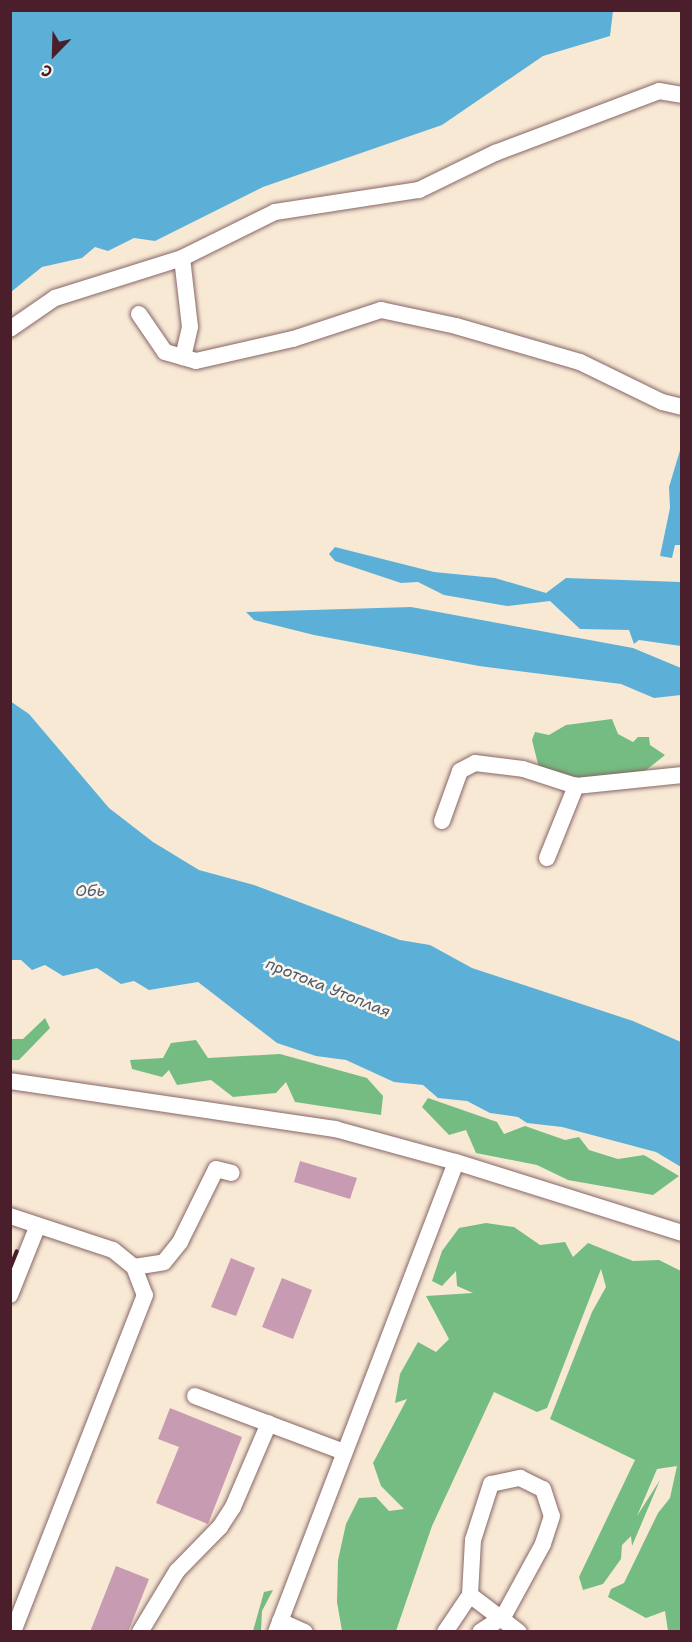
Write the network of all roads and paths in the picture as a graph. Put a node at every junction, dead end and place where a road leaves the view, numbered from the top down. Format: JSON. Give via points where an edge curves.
{"nodes":[{"id":1,"x":681,"y":95,"type":"edge"},
{"id":2,"x":182,"y":258,"type":"junction"},
{"id":3,"x":139,"y":314,"type":"dead end"},
{"id":4,"x":10,"y":329,"type":"edge"},
{"id":5,"x":183,"y":357,"type":"junction"},
{"id":6,"x":681,"y":406,"type":"edge"},
{"id":7,"x":681,"y":775,"type":"edge"},
{"id":8,"x":576,"y":786,"type":"junction"},
{"id":9,"x":442,"y":821,"type":"dead end"},
{"id":10,"x":547,"y":858,"type":"dead end"},
{"id":11,"x":10,"y":1082,"type":"edge"},
{"id":12,"x":456,"y":1162,"type":"junction"},
{"id":13,"x":232,"y":1173,"type":"dead end"},
{"id":14,"x":10,"y":1216,"type":"edge"},
{"id":15,"x":38,"y":1225,"type":"junction"},
{"id":16,"x":681,"y":1233,"type":"edge"},
{"id":17,"x":134,"y":1267,"type":"junction"},
{"id":18,"x":10,"y":1295,"type":"edge"},
{"id":19,"x":195,"y":1396,"type":"dead end"},
{"id":20,"x":269,"y":1423,"type":"junction"},
{"id":21,"x":344,"y":1452,"type":"junction"},
{"id":22,"x":470,"y":1595,"type":"junction"},
{"id":23,"x":503,"y":1617,"type":"junction"},
{"id":24,"x":278,"y":1626,"type":"edge"},
{"id":25,"x":13,"y":1632,"type":"edge"},
{"id":26,"x":140,"y":1632,"type":"edge"},
{"id":27,"x":305,"y":1632,"type":"edge"},
{"id":28,"x":445,"y":1632,"type":"edge"},
{"id":29,"x":480,"y":1632,"type":"edge"},
{"id":30,"x":519,"y":1632,"type":"edge"}],
"edges":[{"from":1,"to":2,"type":"street","via":[[659,91],[495,153],[419,190],[274,212]]},
{"from":2,"to":4,"type":"street","via":[[55,298]]},
{"from":2,"to":5,"type":"street","via":[[190,327]]},
{"from":3,"to":5,"type":"street","via":[[165,352]]},
{"from":5,"to":6,"type":"street","via":[[196,361],[293,339],[381,310],[456,326],[580,362],[662,402]]},
{"from":7,"to":8,"type":"street"},
{"from":8,"to":9,"type":"street","via":[[523,769],[476,763],[460,771]]},
{"from":8,"to":10,"type":"street"},
{"from":11,"to":12,"type":"street","via":[[335,1129]]},
{"from":12,"to":16,"type":"street"},
{"from":12,"to":21,"type":"street"},
{"from":13,"to":17,"type":"street","via":[[216,1169],[180,1242],[164,1263]]},
{"from":14,"to":15,"type":"street"},
{"from":15,"to":17,"type":"street","via":[[113,1250]]},
{"from":15,"to":18,"type":"street"},
{"from":17,"to":25,"type":"street","via":[[145,1295]]},
{"from":19,"to":20,"type":"street"},
{"from":20,"to":21,"type":"street"},
{"from":20,"to":26,"type":"street","via":[[233,1507],[220,1527],[177,1571]]},
{"from":21,"to":24,"type":"street"},
{"from":22,"to":23,"type":"street"},
{"from":22,"to":23,"type":"street","via":[[473,1540],[491,1484],[520,1478],[543,1490],[552,1516]]},
{"from":22,"to":28,"type":"street"},
{"from":23,"to":29,"type":"street"},
{"from":23,"to":30,"type":"street"},
{"from":24,"to":27,"type":"street"}]}
